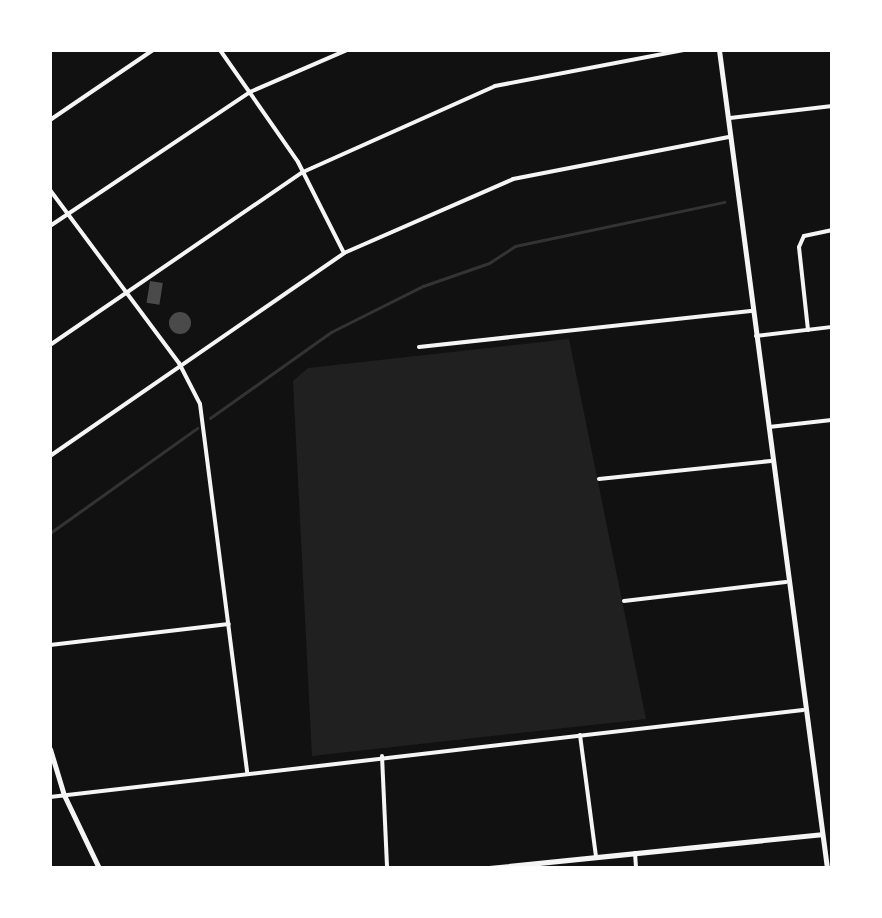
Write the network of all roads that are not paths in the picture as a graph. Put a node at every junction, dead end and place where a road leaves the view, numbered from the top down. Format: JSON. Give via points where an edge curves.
{"nodes":[{"id":1,"x":153,"y":50,"type":"edge"},
{"id":2,"x":220,"y":50,"type":"edge"},
{"id":3,"x":347,"y":50,"type":"edge"},
{"id":4,"x":684,"y":50,"type":"edge"},
{"id":5,"x":720,"y":50,"type":"edge"},
{"id":6,"x":250,"y":92,"type":"junction"},
{"id":7,"x":832,"y":106,"type":"edge"},
{"id":8,"x":730,"y":118,"type":"junction"},
{"id":9,"x":50,"y":120,"type":"edge"},
{"id":10,"x":732,"y":137,"type":"junction"},
{"id":11,"x":303,"y":172,"type":"junction"},
{"id":12,"x":50,"y":190,"type":"edge"},
{"id":13,"x":68,"y":214,"type":"junction"},
{"id":14,"x":50,"y":226,"type":"edge"},
{"id":15,"x":832,"y":230,"type":"edge"},
{"id":16,"x":344,"y":253,"type":"junction"},
{"id":17,"x":126,"y":291,"type":"junction"},
{"id":18,"x":753,"y":311,"type":"junction"},
{"id":19,"x":832,"y":327,"type":"edge"},
{"id":20,"x":808,"y":330,"type":"junction"},
{"id":21,"x":756,"y":336,"type":"junction"},
{"id":22,"x":50,"y":345,"type":"edge"},
{"id":23,"x":419,"y":347,"type":"dead end"},
{"id":24,"x":179,"y":363,"type":"junction"},
{"id":25,"x":832,"y":420,"type":"edge"},
{"id":26,"x":767,"y":427,"type":"junction"},
{"id":27,"x":50,"y":456,"type":"edge"},
{"id":28,"x":771,"y":461,"type":"junction"},
{"id":29,"x":599,"y":479,"type":"dead end"},
{"id":30,"x":786,"y":582,"type":"junction"},
{"id":31,"x":624,"y":601,"type":"dead end"},
{"id":32,"x":229,"y":624,"type":"junction"},
{"id":33,"x":50,"y":645,"type":"edge"},
{"id":34,"x":803,"y":710,"type":"junction"},
{"id":35,"x":580,"y":735,"type":"junction"},
{"id":36,"x":50,"y":749,"type":"edge"},
{"id":37,"x":382,"y":756,"type":"junction"},
{"id":38,"x":247,"y":772,"type":"junction"},
{"id":39,"x":64,"y":795,"type":"junction"},
{"id":40,"x":50,"y":797,"type":"edge"},
{"id":41,"x":832,"y":833,"type":"edge"},
{"id":42,"x":821,"y":834,"type":"junction"},
{"id":43,"x":635,"y":853,"type":"junction"},
{"id":44,"x":596,"y":857,"type":"junction"},
{"id":45,"x":99,"y":868,"type":"edge"},
{"id":46,"x":387,"y":868,"type":"edge"},
{"id":47,"x":489,"y":868,"type":"edge"},
{"id":48,"x":636,"y":868,"type":"edge"},
{"id":49,"x":827,"y":868,"type":"edge"}],
"edges":[{"from":1,"to":9,"type":"street"},
{"from":2,"to":6,"type":"street"},
{"from":3,"to":6,"type":"street"},
{"from":4,"to":11,"type":"street","via":[[495,86]]},
{"from":5,"to":8,"type":"street"},
{"from":6,"to":11,"type":"street"},
{"from":6,"to":13,"type":"street"},
{"from":7,"to":8,"type":"street"},
{"from":8,"to":10,"type":"street"},
{"from":10,"to":16,"type":"street","via":[[513,179]]},
{"from":10,"to":18,"type":"street"},
{"from":11,"to":16,"type":"street"},
{"from":11,"to":17,"type":"street"},
{"from":12,"to":13,"type":"street"},
{"from":13,"to":14,"type":"street"},
{"from":13,"to":17,"type":"street"},
{"from":15,"to":20,"type":"street","via":[[804,236],[799,247]]},
{"from":16,"to":24,"type":"street"},
{"from":17,"to":22,"type":"street"},
{"from":17,"to":24,"type":"street"},
{"from":18,"to":21,"type":"street"},
{"from":18,"to":23,"type":"street"},
{"from":19,"to":20,"type":"street"},
{"from":20,"to":21,"type":"street"},
{"from":21,"to":26,"type":"street"},
{"from":24,"to":27,"type":"street"},
{"from":24,"to":32,"type":"street","via":[[205,421]]},
{"from":25,"to":26,"type":"street"},
{"from":26,"to":28,"type":"street"},
{"from":28,"to":29,"type":"street"},
{"from":28,"to":30,"type":"street"},
{"from":30,"to":31,"type":"street"},
{"from":30,"to":34,"type":"street"},
{"from":32,"to":33,"type":"street"},
{"from":32,"to":38,"type":"street"},
{"from":34,"to":35,"type":"street"},
{"from":34,"to":42,"type":"street"},
{"from":35,"to":37,"type":"street"},
{"from":35,"to":44,"type":"street"},
{"from":36,"to":39,"type":"street"},
{"from":37,"to":38,"type":"street"},
{"from":37,"to":46,"type":"street"},
{"from":38,"to":39,"type":"street"},
{"from":39,"to":40,"type":"street"},
{"from":39,"to":45,"type":"street"},
{"from":41,"to":42,"type":"street"},
{"from":42,"to":43,"type":"street"},
{"from":42,"to":49,"type":"street"},
{"from":43,"to":44,"type":"street"},
{"from":43,"to":48,"type":"street"},
{"from":44,"to":47,"type":"street"}]}
